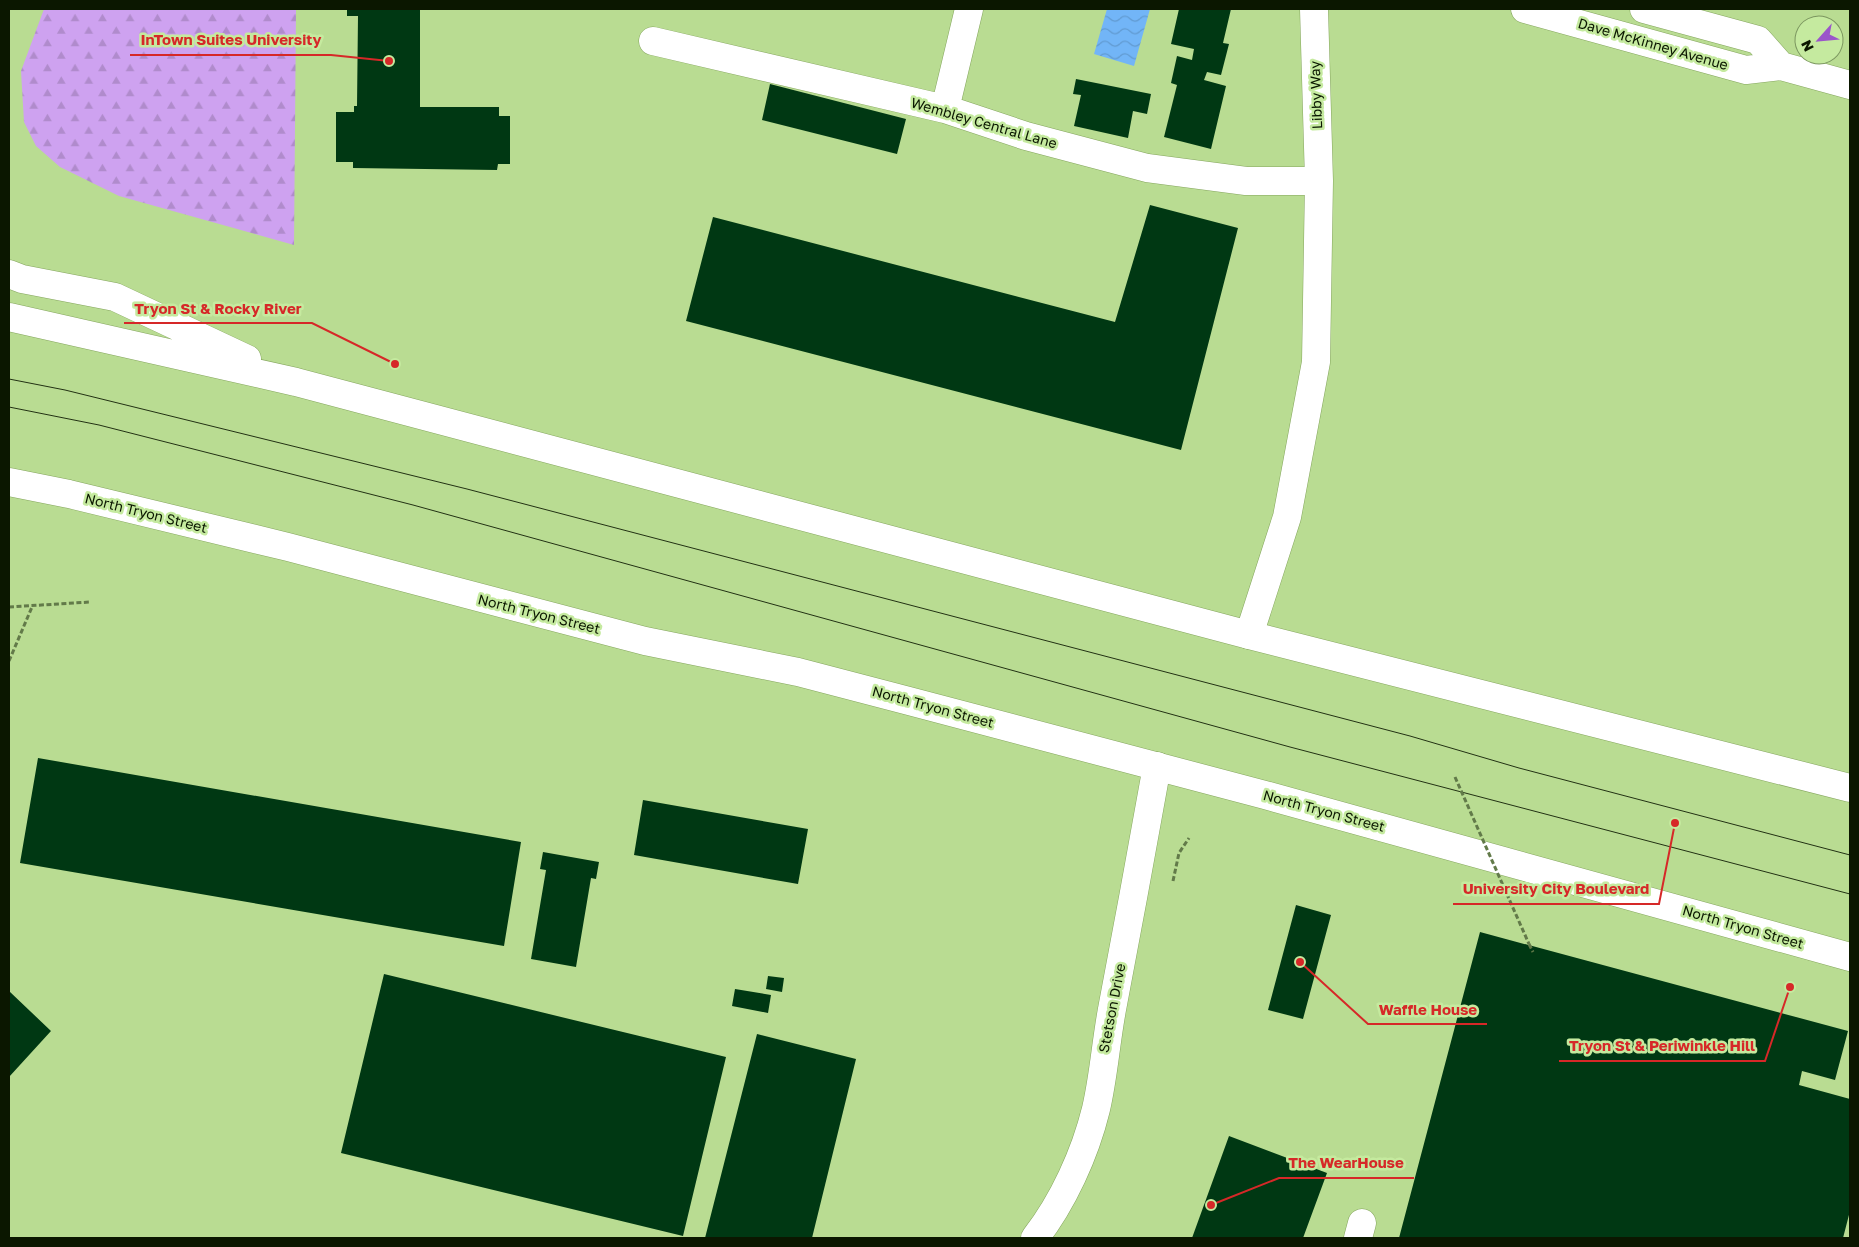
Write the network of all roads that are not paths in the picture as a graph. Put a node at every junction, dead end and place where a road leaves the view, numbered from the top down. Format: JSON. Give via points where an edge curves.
{"nodes":[{"id":1,"x":969,"y":9,"type":"edge"},
{"id":2,"x":1314,"y":9,"type":"edge"},
{"id":3,"x":1525,"y":9,"type":"edge"},
{"id":4,"x":1644,"y":9,"type":"edge"},
{"id":5,"x":653,"y":42,"type":"dead end"},
{"id":6,"x":1781,"y":66,"type":"junction"},
{"id":7,"x":1850,"y":85,"type":"edge"},
{"id":8,"x":945,"y":109,"type":"junction"},
{"id":9,"x":1319,"y":180,"type":"junction"},
{"id":10,"x":9,"y":274,"type":"edge"},
{"id":11,"x":9,"y":317,"type":"edge"},
{"id":12,"x":296,"y":382,"type":"junction"},
{"id":13,"x":9,"y":482,"type":"edge"},
{"id":14,"x":1249,"y":635,"type":"junction"},
{"id":15,"x":1157,"y":766,"type":"junction"},
{"id":16,"x":1850,"y":788,"type":"edge"},
{"id":17,"x":1850,"y":957,"type":"edge"},
{"id":18,"x":1035,"y":1238,"type":"edge"}],
"edges":[{"from":1,"to":8,"type":"main road"},
{"from":2,"to":9,"type":"main road","name":"Libby Way"},
{"from":3,"to":6,"type":"main road","name":"Dave McKinney Avenue","via":[[1746,70]]},
{"from":4,"to":6,"type":"main road","via":[[1758,40]]},
{"from":5,"to":8,"type":"main road","name":"Wembley Central Lane"},
{"from":6,"to":7,"type":"main road","name":"Dave McKinney Avenue"},
{"from":8,"to":9,"type":"main road","name":"Wembley Central Lane","via":[[1026,136],[1147,168],[1246,182]]},
{"from":9,"to":14,"type":"main road","name":"Libby Way","via":[[1316,362],[1287,517]]},
{"from":10,"to":12,"type":"main road","via":[[115,297]]},
{"from":11,"to":12,"type":"main road"},
{"from":12,"to":14,"type":"main road"},
{"from":13,"to":15,"type":"main road","name":"North Tryon Street","via":[[288,547],[645,641],[798,672]]},
{"from":14,"to":16,"type":"main road"},
{"from":15,"to":17,"type":"main road","name":"North Tryon Street"},
{"from":15,"to":18,"type":"main road","name":"Stetson Drive","via":[[1104,1047],[1096,1108],[1070,1180]]}]}
